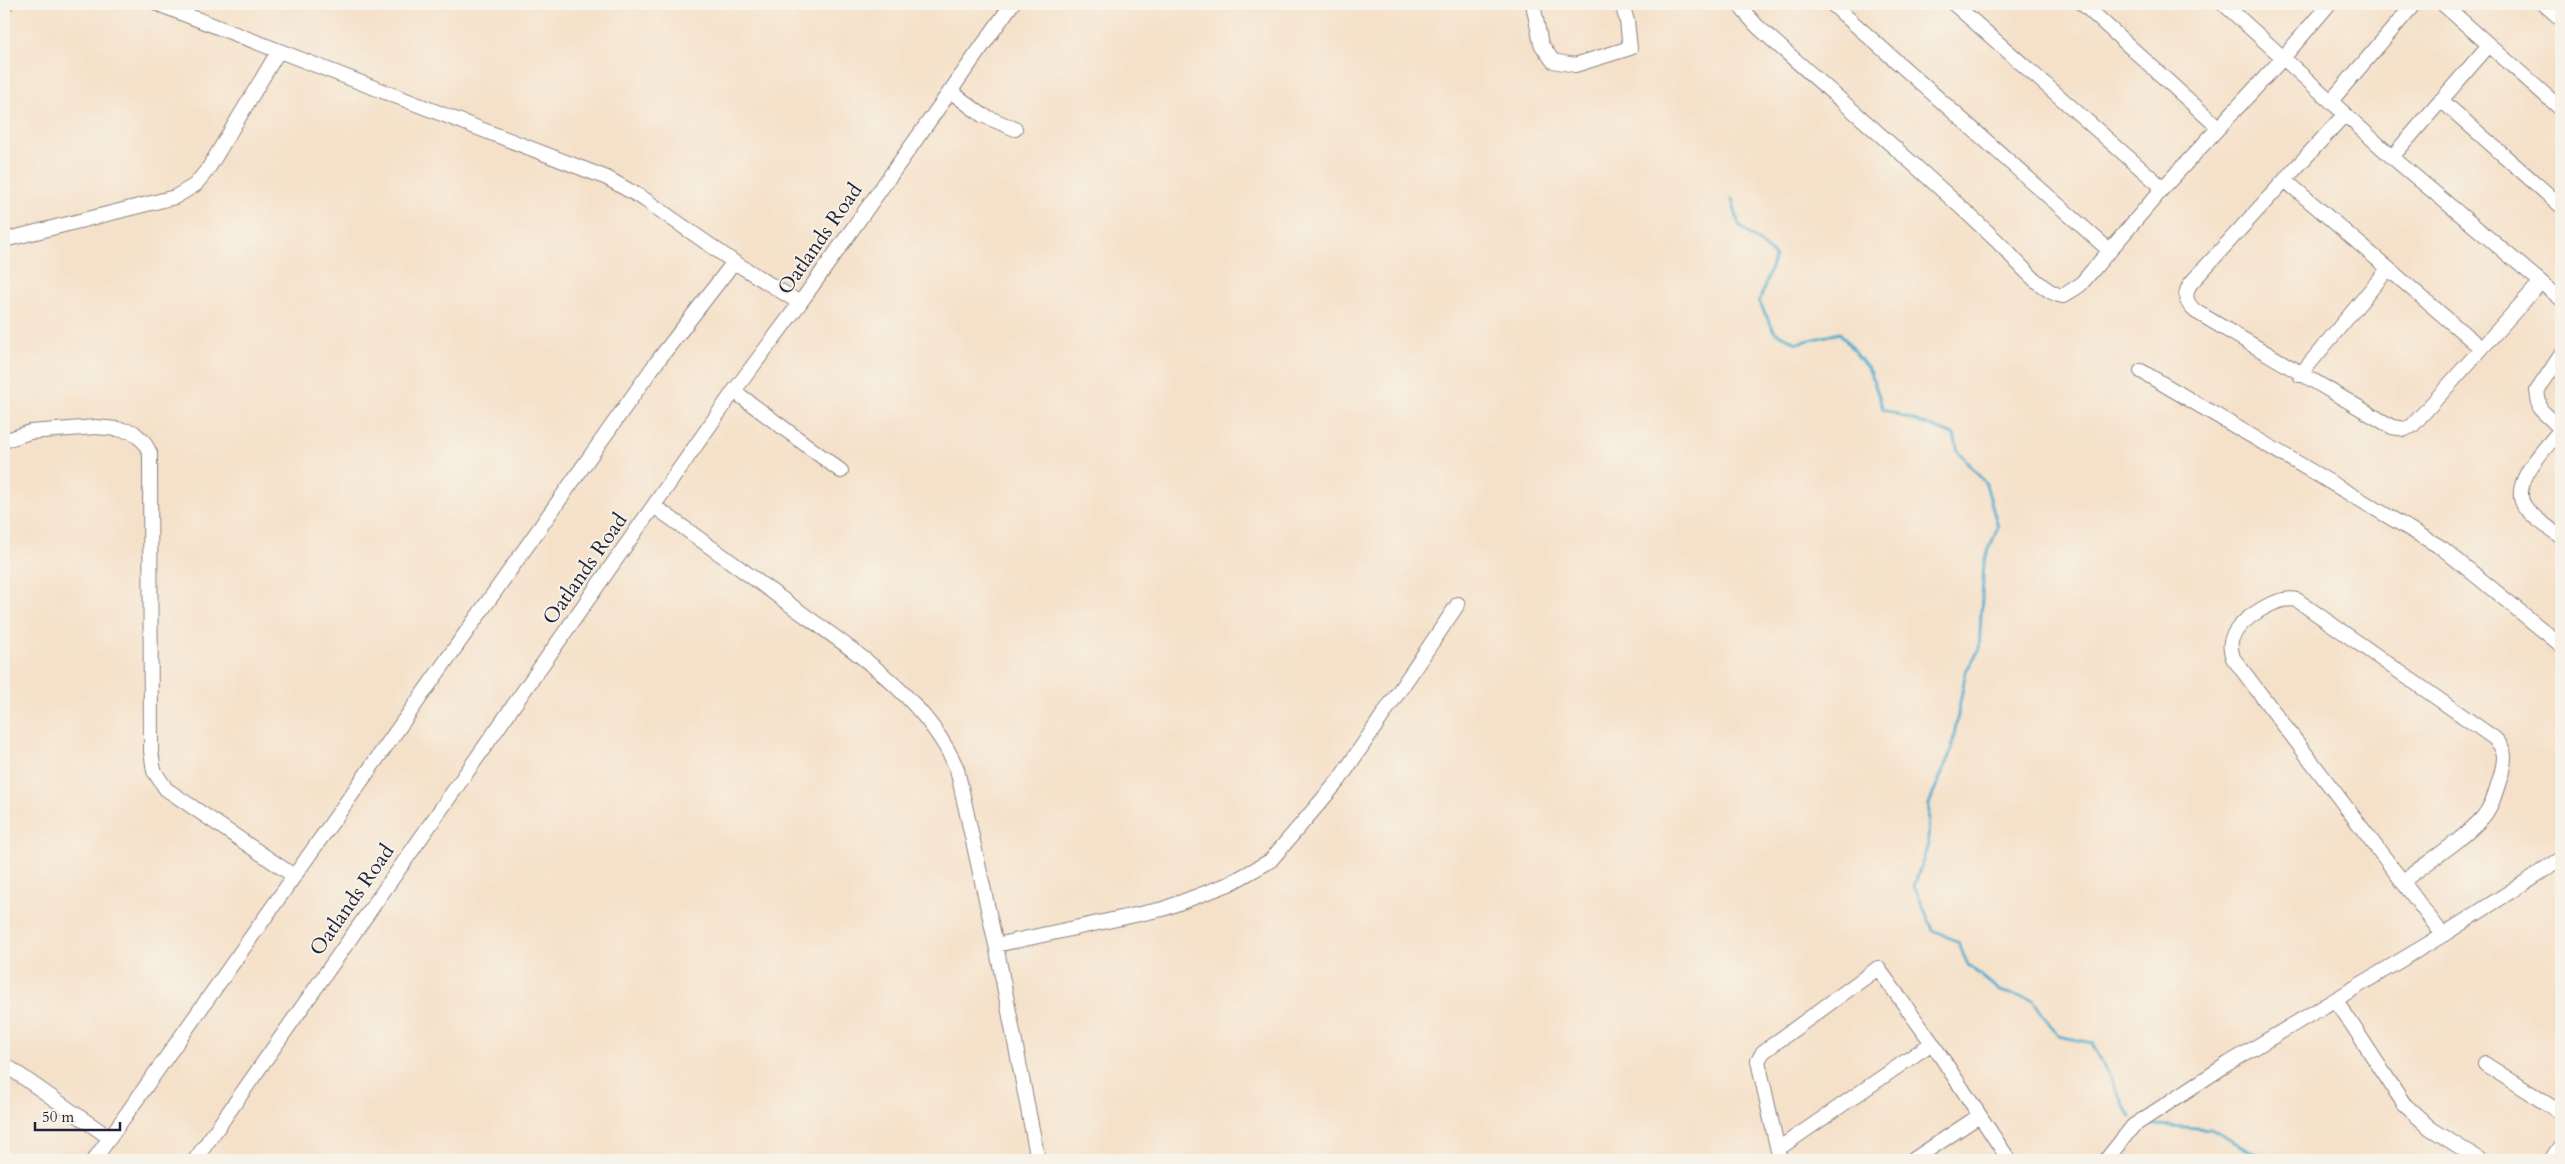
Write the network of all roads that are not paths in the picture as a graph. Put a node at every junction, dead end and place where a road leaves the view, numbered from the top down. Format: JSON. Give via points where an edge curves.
{"nodes":[{"id":1,"x":158,"y":4,"type":"edge"},
{"id":2,"x":1012,"y":4,"type":"edge"},
{"id":3,"x":1533,"y":4,"type":"edge"},
{"id":4,"x":1622,"y":4,"type":"edge"},
{"id":5,"x":1742,"y":4,"type":"edge"},
{"id":6,"x":1832,"y":4,"type":"edge"},
{"id":7,"x":1954,"y":4,"type":"edge"},
{"id":8,"x":2083,"y":4,"type":"edge"},
{"id":9,"x":2224,"y":4,"type":"edge"},
{"id":10,"x":2329,"y":4,"type":"edge"},
{"id":11,"x":2414,"y":4,"type":"edge"},
{"id":12,"x":2443,"y":4,"type":"edge"},
{"id":13,"x":2544,"y":4,"type":"edge"},
{"id":14,"x":2561,"y":20,"type":"edge"},
{"id":15,"x":2489,"y":44,"type":"junction"},
{"id":16,"x":278,"y":52,"type":"junction"},
{"id":17,"x":2284,"y":58,"type":"junction"},
{"id":18,"x":950,"y":91,"type":"junction"},
{"id":19,"x":2441,"y":100,"type":"junction"},
{"id":20,"x":2331,"y":102,"type":"junction"},
{"id":21,"x":2561,"y":108,"type":"edge"},
{"id":22,"x":2345,"y":114,"type":"junction"},
{"id":23,"x":2218,"y":128,"type":"junction"},
{"id":24,"x":1015,"y":129,"type":"dead end"},
{"id":25,"x":2392,"y":157,"type":"junction"},
{"id":26,"x":2286,"y":181,"type":"junction"},
{"id":27,"x":2162,"y":188,"type":"junction"},
{"id":28,"x":2561,"y":206,"type":"edge"},
{"id":29,"x":4,"y":240,"type":"edge"},
{"id":30,"x":2110,"y":251,"type":"junction"},
{"id":31,"x":734,"y":262,"type":"junction"},
{"id":32,"x":2388,"y":269,"type":"junction"},
{"id":33,"x":2541,"y":282,"type":"junction"},
{"id":34,"x":2561,"y":299,"type":"edge"},
{"id":35,"x":800,"y":303,"type":"junction"},
{"id":36,"x":2481,"y":348,"type":"junction"},
{"id":37,"x":2561,"y":355,"type":"edge"},
{"id":38,"x":2141,"y":371,"type":"dead end"},
{"id":39,"x":2300,"y":374,"type":"junction"},
{"id":40,"x":734,"y":391,"type":"junction"},
{"id":41,"x":2561,"y":429,"type":"edge"},
{"id":42,"x":4,"y":441,"type":"edge"},
{"id":43,"x":842,"y":471,"type":"dead end"},
{"id":44,"x":654,"y":506,"type":"junction"},
{"id":45,"x":2561,"y":537,"type":"edge"},
{"id":46,"x":1458,"y":604,"type":"dead end"},
{"id":47,"x":2561,"y":646,"type":"edge"},
{"id":48,"x":2561,"y":859,"type":"edge"},
{"id":49,"x":294,"y":876,"type":"junction"},
{"id":50,"x":2402,"y":882,"type":"junction"},
{"id":51,"x":2443,"y":935,"type":"junction"},
{"id":52,"x":996,"y":945,"type":"junction"},
{"id":53,"x":2336,"y":1000,"type":"junction"},
{"id":54,"x":1932,"y":1043,"type":"junction"},
{"id":55,"x":4,"y":1064,"type":"edge"},
{"id":56,"x":2485,"y":1064,"type":"dead end"},
{"id":57,"x":2561,"y":1113,"type":"edge"},
{"id":58,"x":1979,"y":1116,"type":"junction"},
{"id":59,"x":110,"y":1138,"type":"junction"},
{"id":60,"x":2561,"y":1145,"type":"edge"},
{"id":61,"x":1779,"y":1155,"type":"edge"},
{"id":62,"x":94,"y":1160,"type":"edge"},
{"id":63,"x":195,"y":1160,"type":"edge"},
{"id":64,"x":1038,"y":1160,"type":"edge"},
{"id":65,"x":1913,"y":1160,"type":"edge"},
{"id":66,"x":2009,"y":1160,"type":"edge"},
{"id":67,"x":2107,"y":1160,"type":"edge"},
{"id":68,"x":2480,"y":1160,"type":"edge"},
{"id":69,"x":2551,"y":1160,"type":"edge"}],
"edges":[{"from":1,"to":16,"type":"street"},
{"from":2,"to":18,"type":"street","name":"Oatlands Road"},
{"from":3,"to":4,"type":"street","via":[[1545,50],[1553,61],[1575,66],[1630,48],[1628,21]]},
{"from":5,"to":30,"type":"street","via":[[1743,10],[1757,26],[2052,293],[2063,296],[2071,293]]},
{"from":6,"to":30,"type":"street"},
{"from":7,"to":27,"type":"street"},
{"from":8,"to":23,"type":"street"},
{"from":9,"to":17,"type":"street"},
{"from":10,"to":17,"type":"street"},
{"from":11,"to":20,"type":"street"},
{"from":12,"to":15,"type":"street"},
{"from":13,"to":14,"type":"street"},
{"from":15,"to":19,"type":"street"},
{"from":15,"to":21,"type":"street"},
{"from":16,"to":29,"type":"street","via":[[213,161],[195,185],[176,197]]},
{"from":16,"to":31,"type":"street","via":[[607,178],[644,199]]},
{"from":17,"to":20,"type":"street"},
{"from":17,"to":23,"type":"street"},
{"from":18,"to":24,"type":"street","via":[[982,115]]},
{"from":18,"to":35,"type":"street","name":"Oatlands Road"},
{"from":19,"to":25,"type":"street"},
{"from":19,"to":28,"type":"street"},
{"from":20,"to":22,"type":"street"},
{"from":22,"to":25,"type":"street"},
{"from":22,"to":26,"type":"street"},
{"from":23,"to":27,"type":"street"},
{"from":25,"to":33,"type":"street"},
{"from":26,"to":32,"type":"street"},
{"from":26,"to":39,"type":"street","via":[[2191,283],[2186,297],[2195,311]]},
{"from":27,"to":30,"type":"street"},
{"from":31,"to":35,"type":"street"},
{"from":31,"to":49,"type":"street","via":[[656,363]]},
{"from":32,"to":36,"type":"street"},
{"from":32,"to":39,"type":"street"},
{"from":33,"to":34,"type":"street"},
{"from":33,"to":36,"type":"street"},
{"from":35,"to":40,"type":"street","name":"Oatlands Road"},
{"from":36,"to":39,"type":"street","via":[[2412,426],[2405,429],[2392,427]]},
{"from":37,"to":41,"type":"street","via":[[2537,391],[2540,409]]},
{"from":38,"to":47,"type":"street","via":[[2442,548]]},
{"from":40,"to":43,"type":"street"},
{"from":40,"to":44,"type":"street","name":"Oatlands Road"},
{"from":41,"to":45,"type":"street","via":[[2521,484],[2521,497],[2526,508]]},
{"from":42,"to":49,"type":"street","via":[[30,432],[96,427],[133,432],[144,442],[150,453],[151,751],[154,771],[166,789]]},
{"from":44,"to":52,"type":"street","via":[[874,665],[913,703],[948,749],[957,769]]},
{"from":44,"to":63,"type":"street","name":"Oatlands Road"},
{"from":46,"to":52,"type":"street","via":[[1339,780],[1270,861],[1229,884],[1163,909]]},
{"from":48,"to":51,"type":"street"},
{"from":49,"to":59,"type":"street"},
{"from":50,"to":50,"type":"street","via":[[2233,658],[2231,640],[2239,627],[2265,607],[2281,600],[2297,600],[2494,738],[2505,751],[2494,799],[2484,816]]},
{"from":50,"to":51,"type":"street"},
{"from":51,"to":53,"type":"street"},
{"from":52,"to":64,"type":"street"},
{"from":53,"to":67,"type":"street","via":[[2229,1063],[2133,1126]]},
{"from":53,"to":68,"type":"street","via":[[2404,1104],[2430,1128]]},
{"from":54,"to":58,"type":"street"},
{"from":54,"to":61,"type":"street"},
{"from":54,"to":61,"type":"street","via":[[1878,968],[1763,1052],[1758,1061],[1759,1071]]},
{"from":55,"to":59,"type":"street"},
{"from":56,"to":57,"type":"street"},
{"from":58,"to":65,"type":"street"},
{"from":58,"to":66,"type":"street"},
{"from":59,"to":62,"type":"street"},
{"from":60,"to":69,"type":"street"}]}
